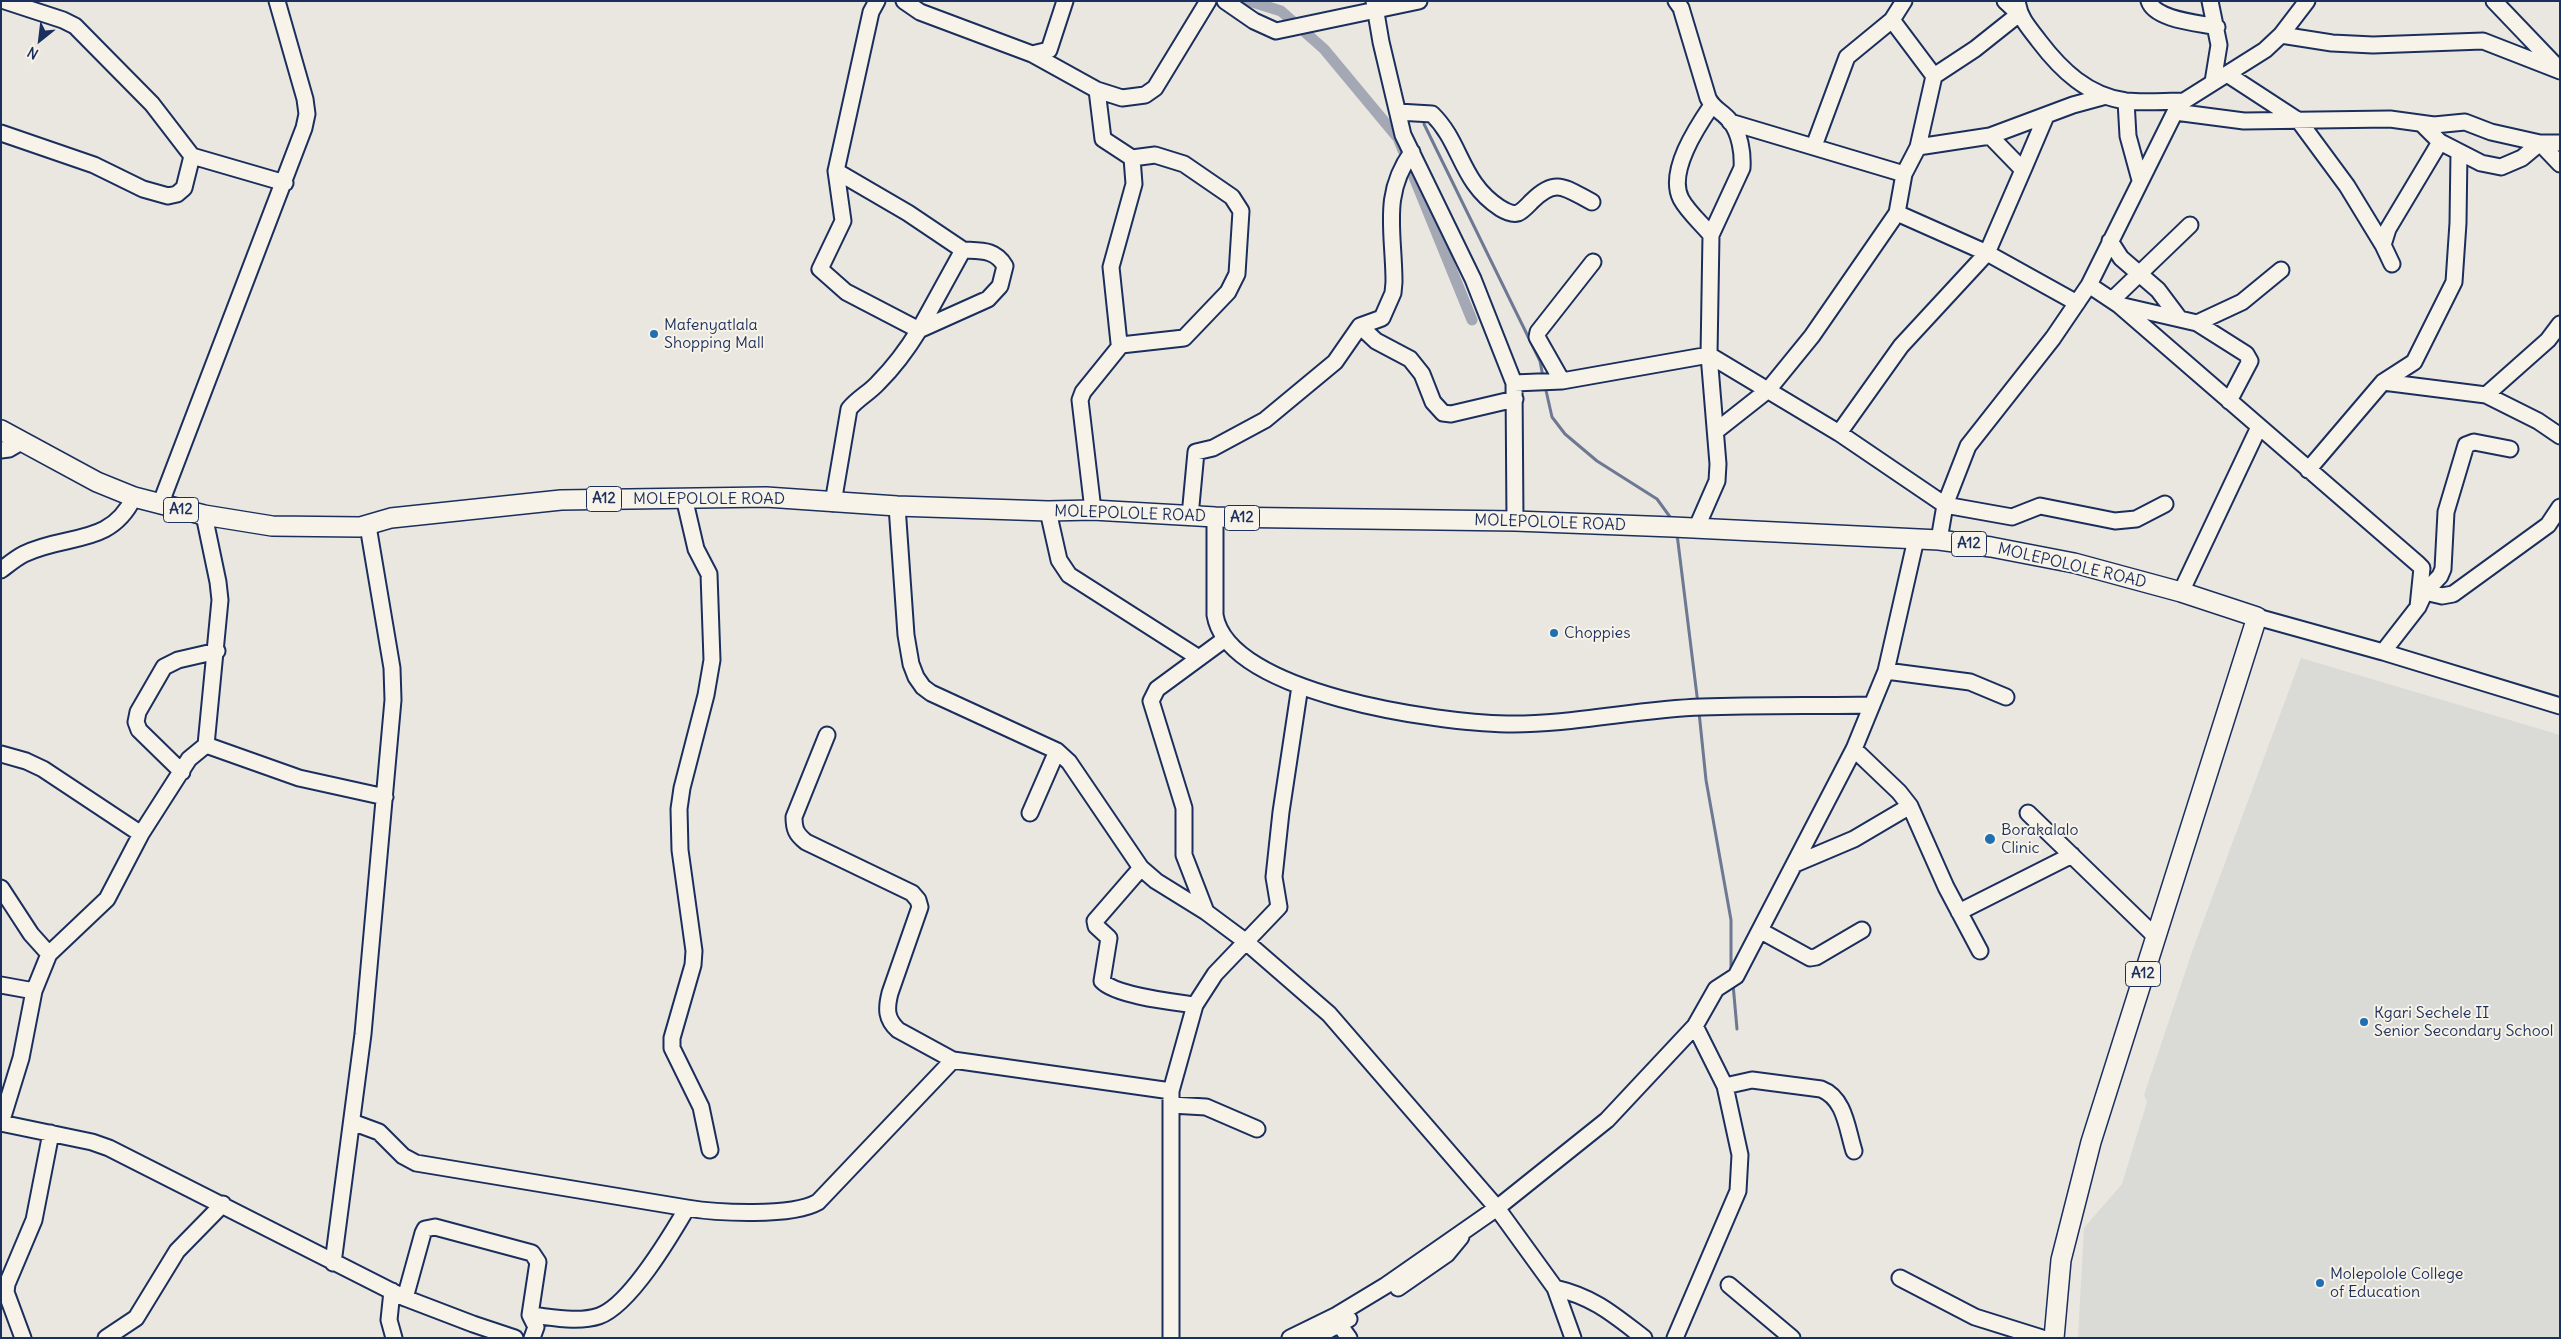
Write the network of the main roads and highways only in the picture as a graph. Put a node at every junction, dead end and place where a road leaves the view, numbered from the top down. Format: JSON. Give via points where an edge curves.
{"nodes":[{"id":1,"x":1,"y":430,"type":"edge"},
{"id":2,"x":833,"y":503,"type":"junction"},
{"id":3,"x":372,"y":525,"type":"junction"},
{"id":4,"x":2054,"y":1338,"type":"edge"}],
"edges":[{"from":1,"to":3,"type":"main road","name":"MOLEPOLOLE ROAD","number":"A12","via":[[97,482],[160,505],[272,526]]},
{"from":2,"to":3,"type":"main road","name":"MOLEPOLOLE ROAD","number":"A12","via":[[812,506],[686,506],[391,527]]},
{"from":2,"to":3,"type":"main road","name":"MOLEPOLOLE ROAD","number":"A12","via":[[766,497],[561,500],[391,518]]},
{"from":2,"to":4,"type":"main road","name":"MOLEPOLOLE ROAD","number":"A12","via":[[1093,510],[1215,517],[1515,521],[1939,540],[2027,552],[2181,592],[2257,617],[2091,1142],[2061,1260]]}]}
